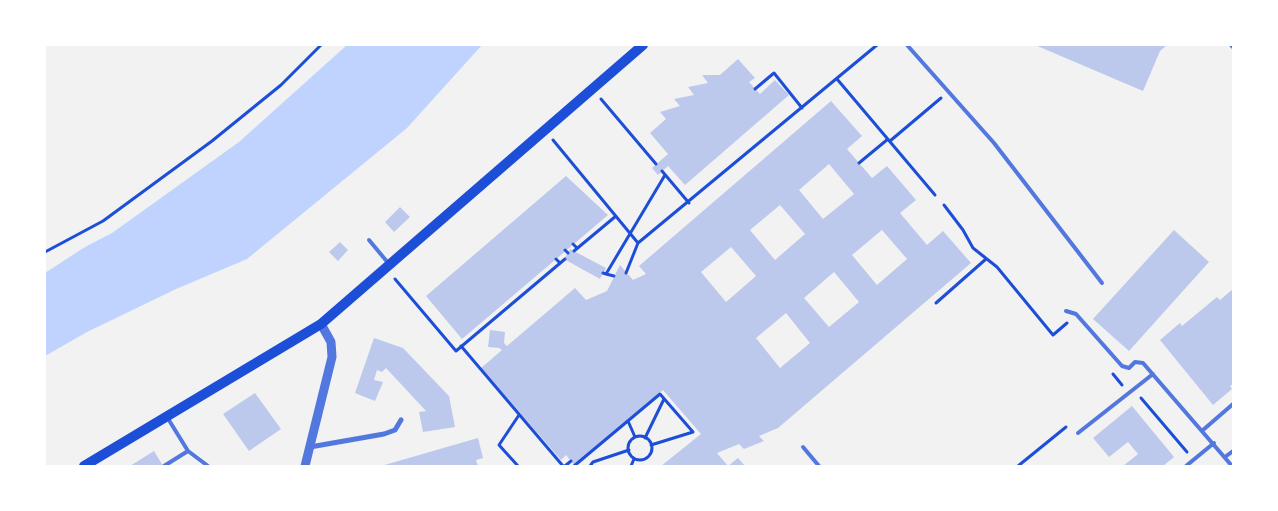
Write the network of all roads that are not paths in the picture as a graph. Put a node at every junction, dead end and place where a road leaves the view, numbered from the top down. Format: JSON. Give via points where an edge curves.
{"nodes":[{"id":1,"x":643,"y":45,"type":"edge"},
{"id":2,"x":907,"y":45,"type":"edge"},
{"id":3,"x":369,"y":240,"type":"dead end"},
{"id":4,"x":387,"y":266,"type":"junction"},
{"id":5,"x":1102,"y":283,"type":"dead end"},
{"id":6,"x":1066,"y":311,"type":"dead end"},
{"id":7,"x":321,"y":324,"type":"junction"},
{"id":8,"x":1153,"y":374,"type":"junction"},
{"id":9,"x":1233,"y":404,"type":"edge"},
{"id":10,"x":167,"y":417,"type":"junction"},
{"id":11,"x":401,"y":420,"type":"dead end"},
{"id":12,"x":1203,"y":430,"type":"junction"},
{"id":13,"x":1078,"y":433,"type":"dead end"},
{"id":14,"x":1214,"y":443,"type":"junction"},
{"id":15,"x":310,"y":447,"type":"junction"},
{"id":16,"x":803,"y":447,"type":"dead end"},
{"id":17,"x":188,"y":451,"type":"junction"},
{"id":18,"x":1233,"y":451,"type":"edge"},
{"id":19,"x":1225,"y":457,"type":"junction"},
{"id":20,"x":84,"y":466,"type":"edge"},
{"id":21,"x":164,"y":466,"type":"edge"},
{"id":22,"x":208,"y":466,"type":"edge"},
{"id":23,"x":305,"y":466,"type":"edge"},
{"id":24,"x":819,"y":466,"type":"edge"},
{"id":25,"x":1186,"y":466,"type":"edge"},
{"id":26,"x":1232,"y":466,"type":"edge"}],
"edges":[{"from":1,"to":4,"type":"main road"},
{"from":2,"to":5,"type":"lane","via":[[994,143]]},
{"from":3,"to":4,"type":"lane"},
{"from":4,"to":7,"type":"main road"},
{"from":6,"to":8,"type":"lane","via":[[1076,314],[1122,366],[1129,368],[1135,362],[1143,363]]},
{"from":7,"to":10,"type":"main road"},
{"from":7,"to":15,"type":"street","via":[[331,342],[332,357]]},
{"from":8,"to":12,"type":"lane"},
{"from":8,"to":13,"type":"lane"},
{"from":9,"to":12,"type":"lane"},
{"from":10,"to":17,"type":"lane"},
{"from":10,"to":20,"type":"main road"},
{"from":11,"to":15,"type":"street","via":[[395,430],[384,434]]},
{"from":12,"to":14,"type":"lane"},
{"from":14,"to":19,"type":"lane"},
{"from":14,"to":25,"type":"lane"},
{"from":15,"to":23,"type":"street"},
{"from":16,"to":24,"type":"lane"},
{"from":17,"to":21,"type":"lane"},
{"from":17,"to":22,"type":"lane"},
{"from":18,"to":19,"type":"lane"},
{"from":19,"to":26,"type":"lane"}]}
